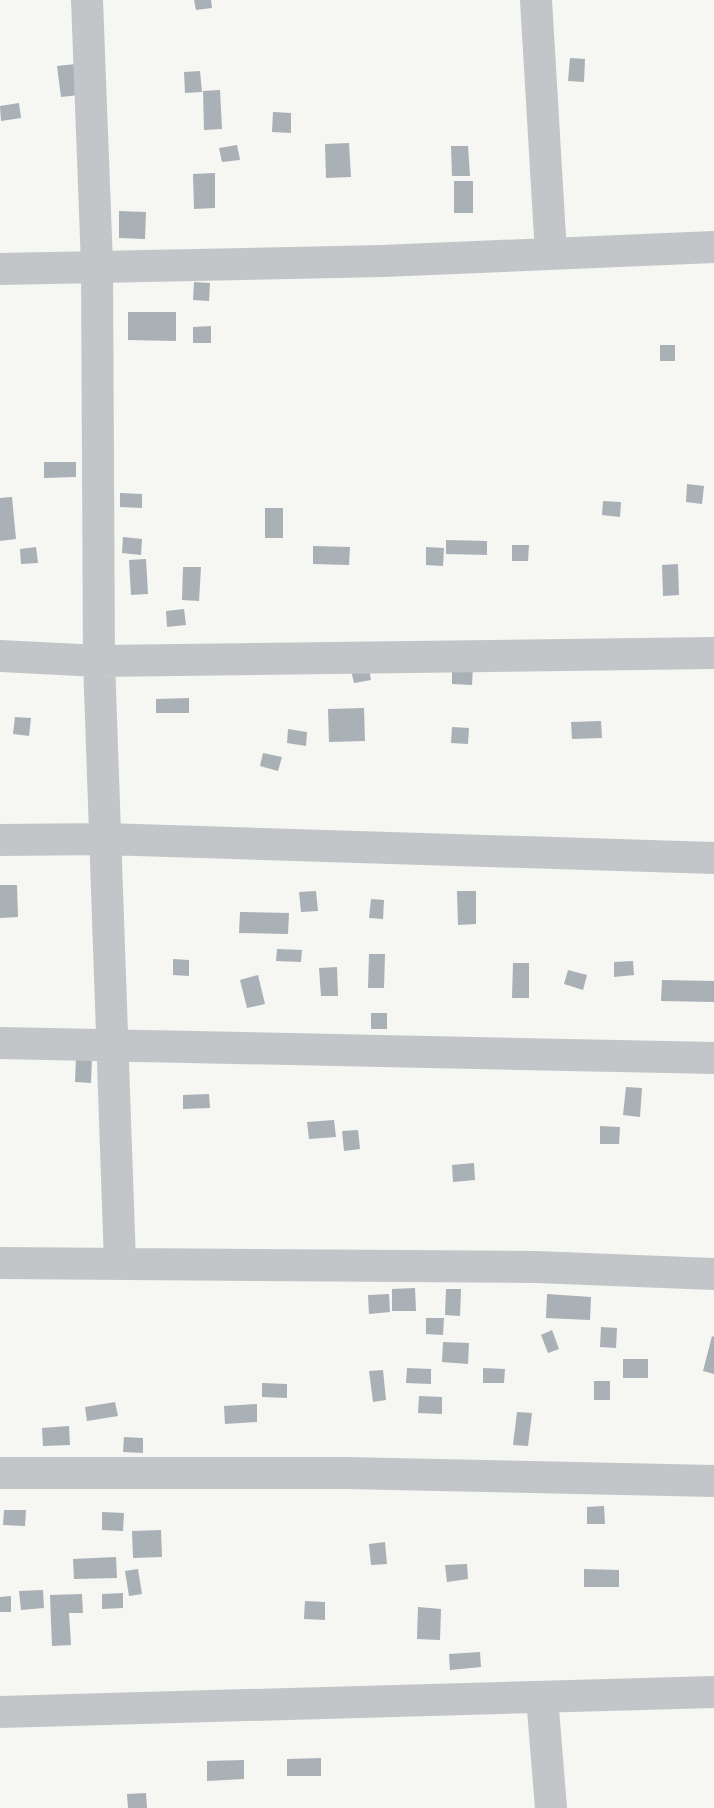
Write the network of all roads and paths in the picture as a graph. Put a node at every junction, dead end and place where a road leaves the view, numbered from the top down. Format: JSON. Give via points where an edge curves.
{"nodes":[{"id":1,"x":87,"y":0,"type":"edge"},
{"id":2,"x":536,"y":0,"type":"edge"},
{"id":3,"x":714,"y":248,"type":"edge"},
{"id":4,"x":551,"y":254,"type":"junction"},
{"id":5,"x":97,"y":265,"type":"junction"},
{"id":6,"x":0,"y":269,"type":"edge"},
{"id":7,"x":714,"y":653,"type":"edge"},
{"id":8,"x":0,"y":656,"type":"edge"},
{"id":9,"x":99,"y":661,"type":"junction"},
{"id":10,"x":105,"y":839,"type":"junction"},
{"id":11,"x":0,"y":840,"type":"edge"},
{"id":12,"x":714,"y":858,"type":"edge"},
{"id":13,"x":0,"y":1043,"type":"edge"},
{"id":14,"x":113,"y":1043,"type":"junction"},
{"id":15,"x":714,"y":1058,"type":"edge"},
{"id":16,"x":0,"y":1263,"type":"edge"},
{"id":17,"x":120,"y":1263,"type":"junction"},
{"id":18,"x":714,"y":1274,"type":"edge"},
{"id":19,"x":0,"y":1473,"type":"edge"},
{"id":20,"x":714,"y":1481,"type":"edge"},
{"id":21,"x":714,"y":1692,"type":"edge"},
{"id":22,"x":542,"y":1697,"type":"junction"},
{"id":23,"x":0,"y":1712,"type":"edge"},
{"id":24,"x":551,"y":1808,"type":"edge"}],
"edges":[{"from":1,"to":5,"type":"street"},
{"from":2,"to":4,"type":"street"},
{"from":3,"to":4,"type":"street"},
{"from":4,"to":5,"type":"street"},
{"from":5,"to":6,"type":"street"},
{"from":5,"to":9,"type":"street"},
{"from":7,"to":9,"type":"street"},
{"from":8,"to":9,"type":"street"},
{"from":9,"to":10,"type":"street"},
{"from":10,"to":11,"type":"street"},
{"from":10,"to":12,"type":"street"},
{"from":10,"to":14,"type":"street"},
{"from":13,"to":14,"type":"street"},
{"from":14,"to":15,"type":"street"},
{"from":14,"to":17,"type":"street"},
{"from":16,"to":17,"type":"street"},
{"from":17,"to":18,"type":"street","via":[[536,1267]]},
{"from":19,"to":20,"type":"street","via":[[345,1473]]},
{"from":21,"to":22,"type":"street"},
{"from":22,"to":23,"type":"street"},
{"from":22,"to":24,"type":"street"}]}
